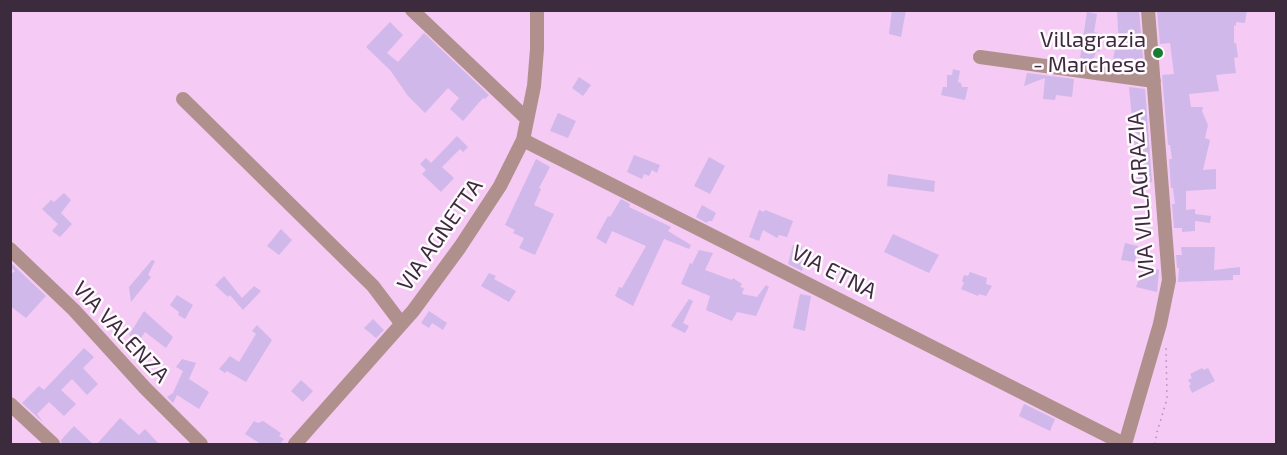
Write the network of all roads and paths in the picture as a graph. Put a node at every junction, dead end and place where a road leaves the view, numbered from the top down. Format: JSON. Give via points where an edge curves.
{"nodes":[{"id":1,"x":412,"y":10,"type":"edge"},
{"id":2,"x":537,"y":10,"type":"edge"},
{"id":3,"x":1148,"y":10,"type":"edge"},
{"id":4,"x":980,"y":57,"type":"dead end"},
{"id":5,"x":1154,"y":81,"type":"junction"},
{"id":6,"x":183,"y":99,"type":"dead end"},
{"id":7,"x":527,"y":118,"type":"junction"},
{"id":8,"x":523,"y":140,"type":"junction"},
{"id":9,"x":10,"y":249,"type":"edge"},
{"id":10,"x":401,"y":323,"type":"junction"},
{"id":11,"x":1160,"y":324,"type":"junction"},
{"id":12,"x":10,"y":404,"type":"edge"},
{"id":13,"x":53,"y":444,"type":"edge"},
{"id":14,"x":201,"y":444,"type":"edge"},
{"id":15,"x":296,"y":444,"type":"edge"},
{"id":16,"x":1124,"y":444,"type":"edge"},
{"id":17,"x":1155,"y":444,"type":"edge"}],
"edges":[{"from":1,"to":7,"type":"street"},
{"from":2,"to":7,"type":"street","name":"VIA AGNETTA","via":[[534,86]]},
{"from":3,"to":5,"type":"street","name":"VIA VILLAGRAZIA"},
{"from":4,"to":5,"type":"street","name":"VIA VILLAGRAZIA"},
{"from":5,"to":11,"type":"street","name":"VIA VILLAGRAZIA","via":[[1170,280]]},
{"from":6,"to":10,"type":"street","via":[[373,286]]},
{"from":7,"to":8,"type":"street","name":"VIA AGNETTA"},
{"from":8,"to":10,"type":"street","name":"VIA AGNETTA","via":[[489,204]]},
{"from":8,"to":16,"type":"street","name":"VIA ETNA"},
{"from":9,"to":14,"type":"street","name":"VIA VALENZA","via":[[74,310]]},
{"from":10,"to":15,"type":"street","name":"VIA AGNETTA"},
{"from":11,"to":16,"type":"street","name":"VIA VILLAGRAZIA"},
{"from":11,"to":17,"type":"path","via":[[1166,338],[1167,399]]},
{"from":12,"to":13,"type":"street"}]}
